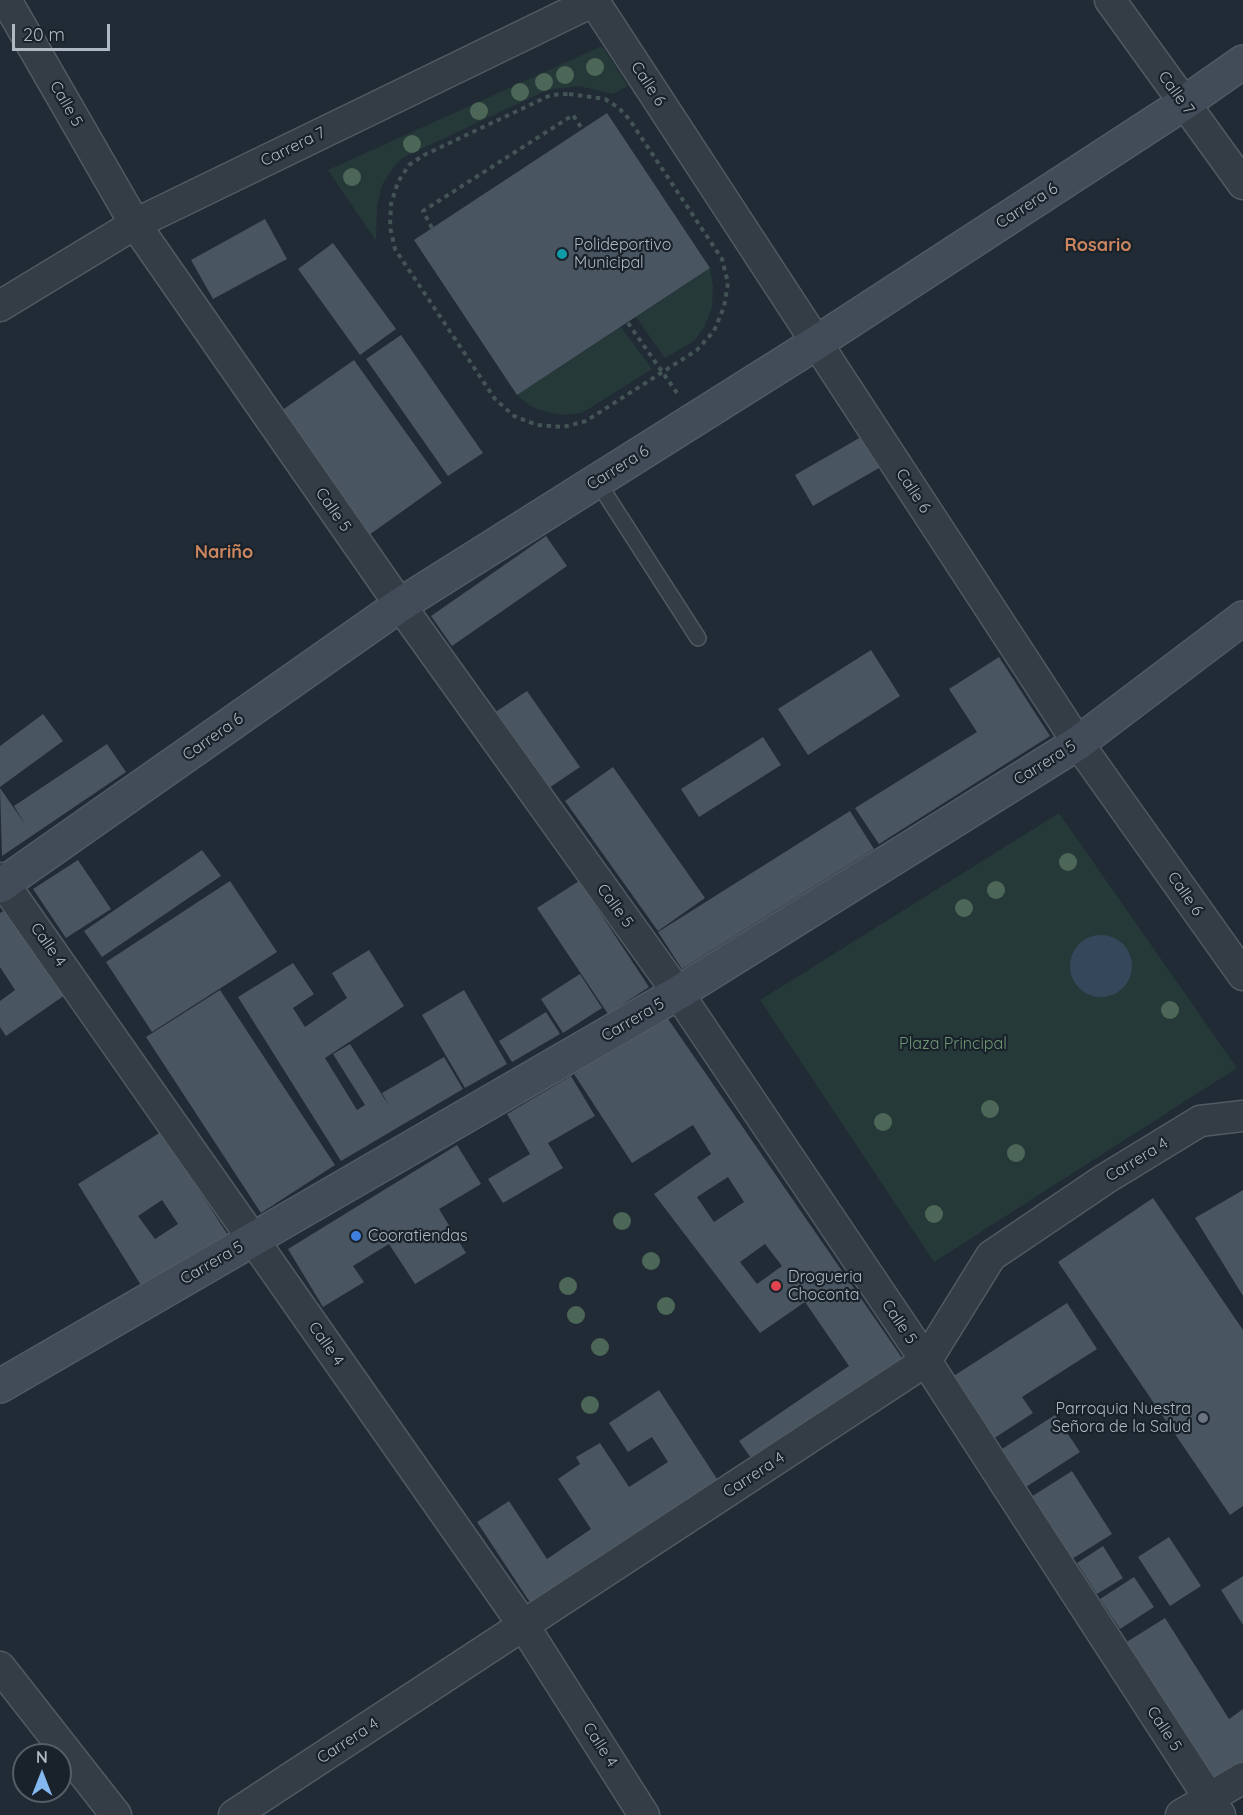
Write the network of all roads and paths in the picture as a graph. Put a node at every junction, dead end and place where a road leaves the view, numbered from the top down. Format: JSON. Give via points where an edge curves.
{"nodes":[{"id":1,"x":6,"y":0,"type":"edge"},
{"id":2,"x":593,"y":0,"type":"edge"},
{"id":3,"x":1110,"y":0,"type":"edge"},
{"id":4,"x":1243,"y":62,"type":"edge"},
{"id":5,"x":1183,"y":104,"type":"junction"},
{"id":6,"x":583,"y":130,"type":"dead end"},
{"id":7,"x":1243,"y":184,"type":"edge"},
{"id":8,"x":135,"y":224,"type":"junction"},
{"id":9,"x":432,"y":228,"type":"dead end"},
{"id":10,"x":0,"y":306,"type":"edge"},
{"id":11,"x":628,"y":322,"type":"dead end"},
{"id":12,"x":816,"y":343,"type":"junction"},
{"id":13,"x":662,"y":372,"type":"junction"},
{"id":14,"x":681,"y":398,"type":"dead end"},
{"id":15,"x":597,"y":481,"type":"junction"},
{"id":16,"x":400,"y":605,"type":"junction"},
{"id":17,"x":1243,"y":618,"type":"edge"},
{"id":18,"x":698,"y":639,"type":"dead end"},
{"id":19,"x":1078,"y":742,"type":"junction"},
{"id":20,"x":1,"y":882,"type":"edge"},
{"id":21,"x":1243,"y":975,"type":"edge"},
{"id":22,"x":678,"y":993,"type":"junction"},
{"id":23,"x":1243,"y":1116,"type":"edge"},
{"id":24,"x":253,"y":1239,"type":"junction"},
{"id":25,"x":926,"y":1361,"type":"junction"},
{"id":26,"x":0,"y":1386,"type":"edge"},
{"id":27,"x":524,"y":1626,"type":"junction"},
{"id":28,"x":0,"y":1667,"type":"edge"},
{"id":29,"x":1243,"y":1778,"type":"edge"},
{"id":30,"x":1215,"y":1807,"type":"edge"},
{"id":31,"x":116,"y":1815,"type":"edge"},
{"id":32,"x":234,"y":1815,"type":"edge"},
{"id":33,"x":644,"y":1815,"type":"edge"},
{"id":34,"x":1181,"y":1815,"type":"edge"}],
"edges":[{"from":1,"to":8,"type":"street","name":"Calle 5"},
{"from":2,"to":8,"type":"street","name":"Carrera 7"},
{"from":2,"to":12,"type":"street","name":"Calle 6"},
{"from":3,"to":5,"type":"street","name":"Calle 7"},
{"from":4,"to":5,"type":"street","name":"Carrera 6"},
{"from":5,"to":7,"type":"street","name":"Calle 7"},
{"from":5,"to":12,"type":"street","name":"Carrera 6"},
{"from":6,"to":9,"type":"path","via":[[573,115],[423,211]]},
{"from":8,"to":10,"type":"street","name":"Carrera 7"},
{"from":8,"to":16,"type":"street","name":"Calle 5"},
{"from":11,"to":13,"type":"path"},
{"from":12,"to":15,"type":"street","name":"Carrera 6"},
{"from":12,"to":19,"type":"street","name":"Calle 6"},
{"from":13,"to":13,"type":"path","via":[[697,350],[714,331],[728,283],[722,259],[619,108],[605,99],[551,95],[424,154],[409,165],[391,204],[390,227],[395,249],[495,399],[514,416],[537,425],[563,427],[586,421]]},
{"from":13,"to":14,"type":"path"},
{"from":15,"to":16,"type":"street","name":"Carrera 6"},
{"from":15,"to":18,"type":"lane"},
{"from":16,"to":20,"type":"street","name":"Carrera 6"},
{"from":16,"to":22,"type":"street","name":"Calle 5"},
{"from":17,"to":19,"type":"street","name":"Carrera 5"},
{"from":19,"to":21,"type":"street","name":"Calle 6"},
{"from":19,"to":22,"type":"street","name":"Carrera 5"},
{"from":20,"to":24,"type":"street","name":"Calle 4"},
{"from":22,"to":24,"type":"street","name":"Carrera 5"},
{"from":22,"to":25,"type":"street","name":"Calle 5"},
{"from":23,"to":25,"type":"street","name":"Carrera 4","via":[[1200,1121],[991,1256]]},
{"from":24,"to":26,"type":"street","name":"Carrera 5"},
{"from":24,"to":27,"type":"street","name":"Calle 4"},
{"from":25,"to":27,"type":"street","name":"Carrera 4"},
{"from":25,"to":30,"type":"street","name":"Calle 5"},
{"from":27,"to":32,"type":"street","name":"Carrera 4"},
{"from":27,"to":33,"type":"street","name":"Calle 4"},
{"from":28,"to":31,"type":"street"},
{"from":29,"to":30,"type":"street"},
{"from":30,"to":34,"type":"street"}]}
